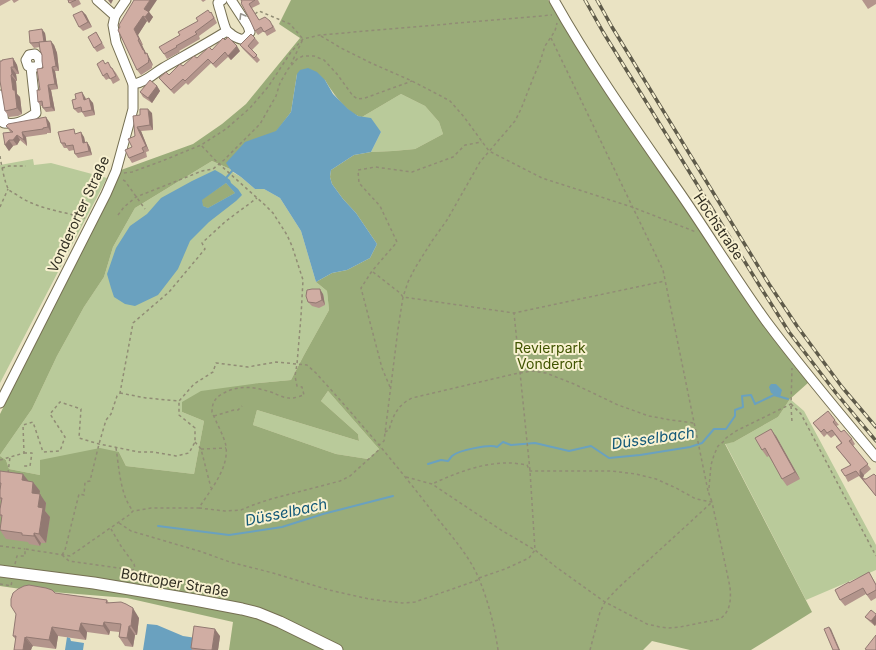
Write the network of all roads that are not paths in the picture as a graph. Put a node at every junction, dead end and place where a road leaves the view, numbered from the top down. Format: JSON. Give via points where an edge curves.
{"nodes":[{"id":1,"x":96,"y":0,"type":"edge"},
{"id":2,"x":126,"y":0,"type":"edge"},
{"id":3,"x":222,"y":0,"type":"edge"},
{"id":4,"x":231,"y":0,"type":"edge"},
{"id":5,"x":554,"y":0,"type":"edge"},
{"id":6,"x":115,"y":16,"type":"junction"},
{"id":7,"x":227,"y":31,"type":"junction"},
{"id":8,"x":31,"y":67,"type":"dead end"},
{"id":9,"x":134,"y":84,"type":"junction"},
{"id":10,"x":0,"y":95,"type":"edge"},
{"id":11,"x":2,"y":122,"type":"edge"},
{"id":12,"x":0,"y":403,"type":"edge"},
{"id":13,"x":876,"y":457,"type":"edge"},
{"id":14,"x":0,"y":571,"type":"edge"},
{"id":15,"x":337,"y":650,"type":"edge"}],
"edges":[{"from":1,"to":6,"type":"street"},
{"from":2,"to":6,"type":"street"},
{"from":3,"to":7,"type":"street","via":[[218,3]]},
{"from":7,"to":4,"type":"street","one_way":true,"via":[[241,40],[250,32]]},
{"from":5,"to":13,"type":"street","name":"Hochstraße","via":[[617,101],[757,308],[811,380]]},
{"from":6,"to":9,"type":"street","via":[[113,24],[116,42]]},
{"from":7,"to":9,"type":"street","via":[[144,82]]},
{"from":8,"to":11,"type":"street","via":[[36,113],[17,123]]},
{"from":9,"to":12,"type":"street","name":"Vonderorter Straße","via":[[133,109],[116,171]]},
{"from":10,"to":11,"type":"street"},
{"from":14,"to":15,"type":"main road","name":"Bottroper Straße","via":[[109,586],[242,609],[280,622]]}]}
